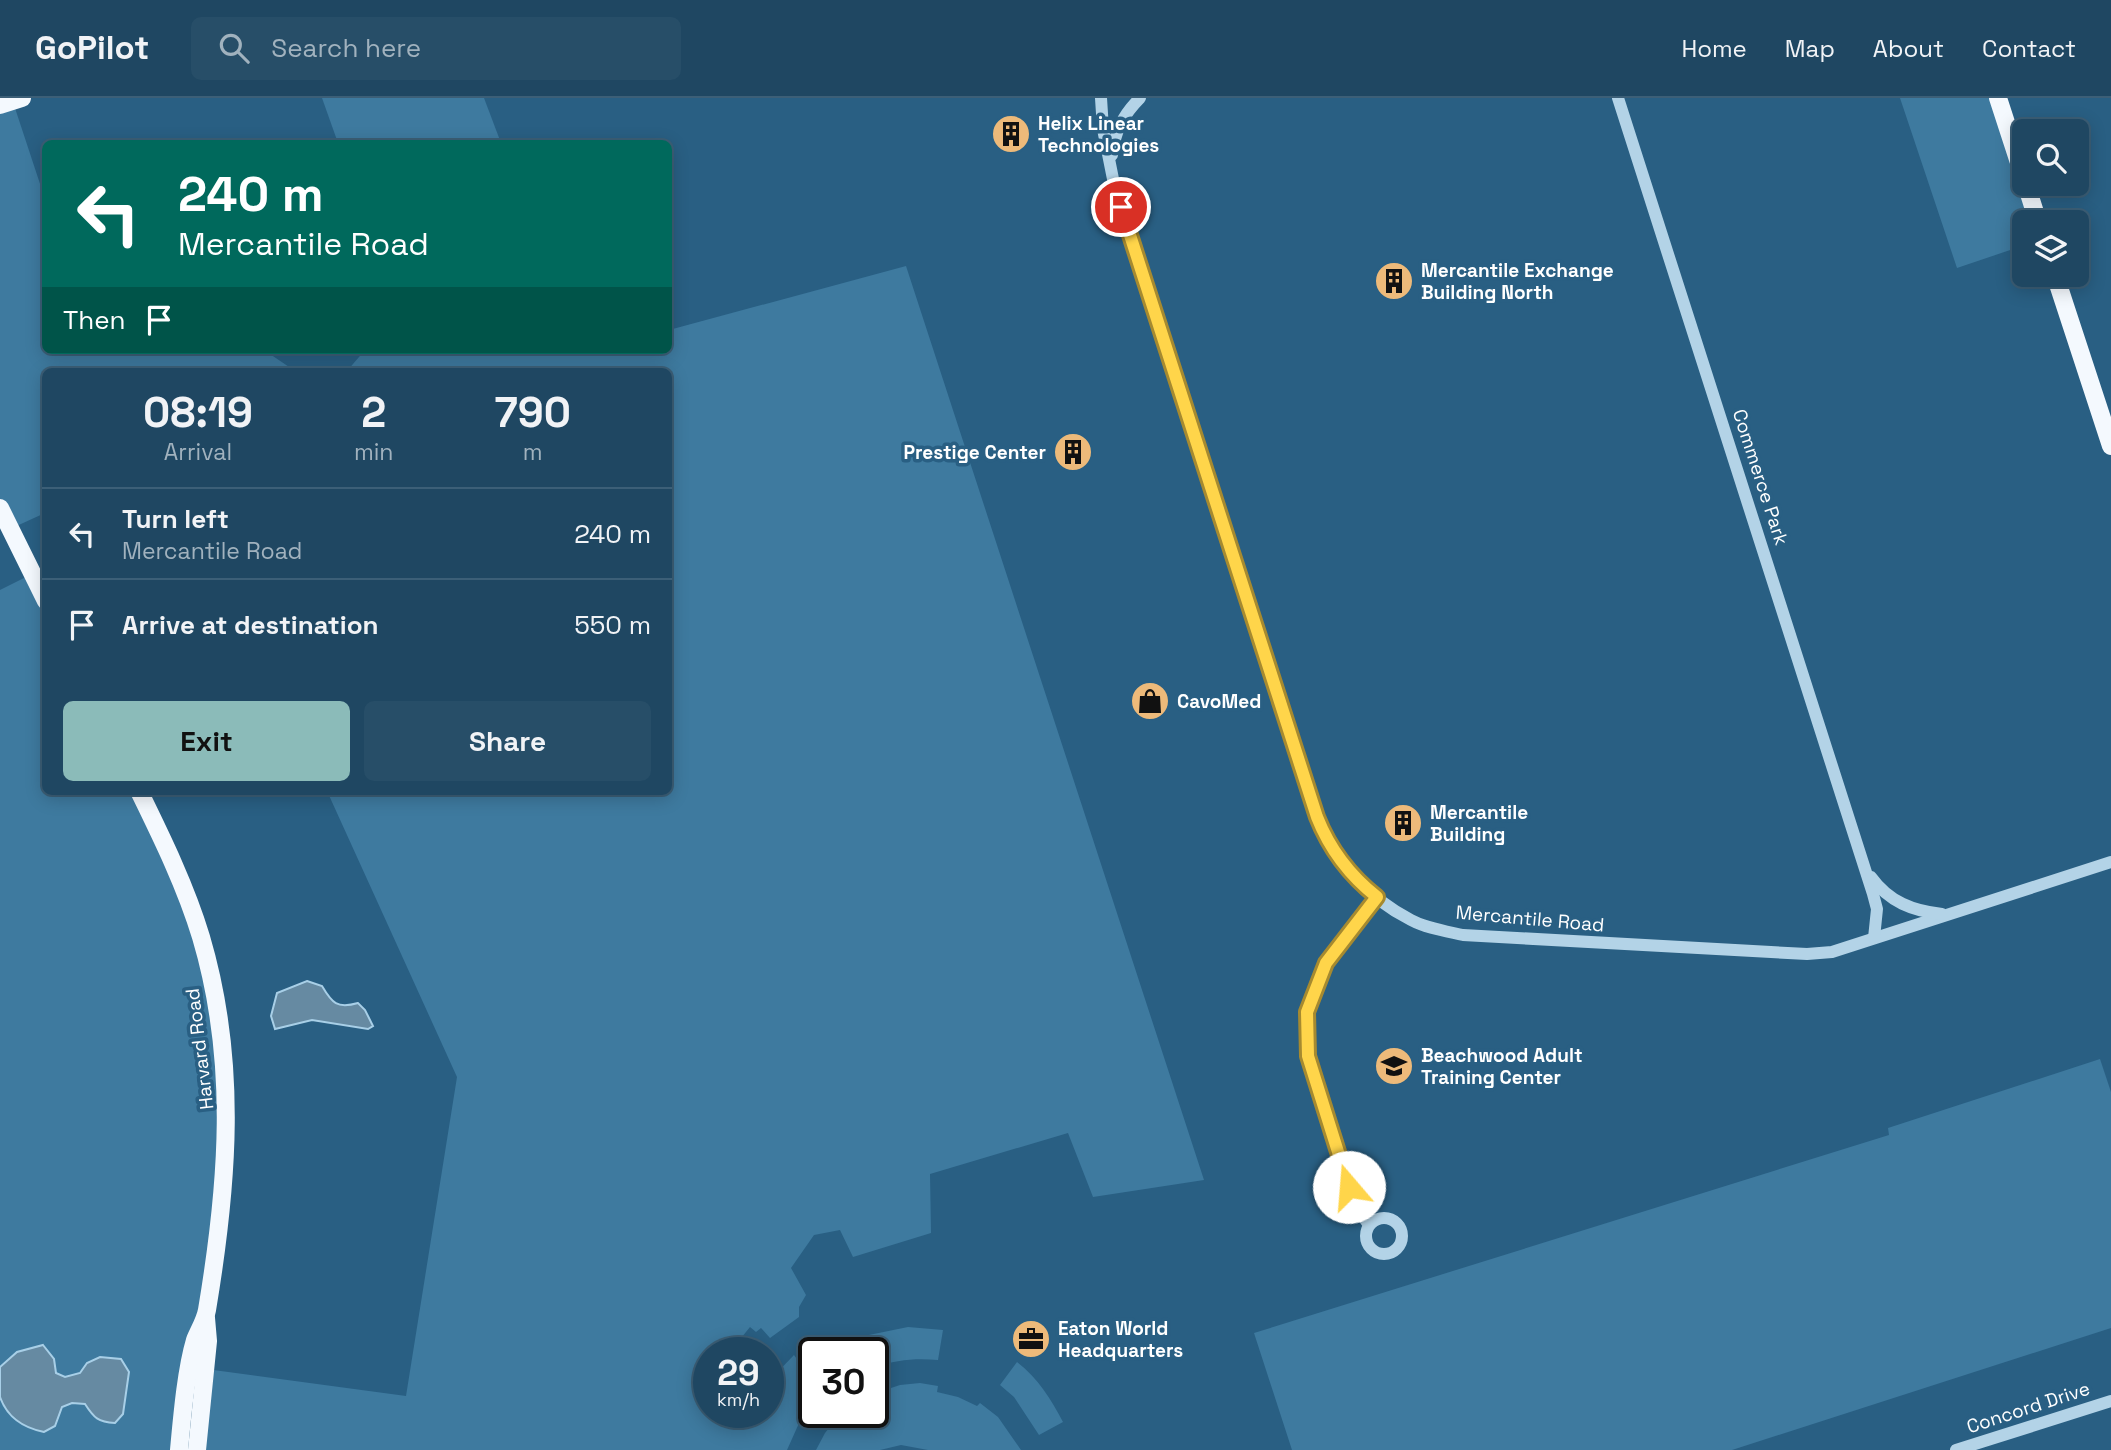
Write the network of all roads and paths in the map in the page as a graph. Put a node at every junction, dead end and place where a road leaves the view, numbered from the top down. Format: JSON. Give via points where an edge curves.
{"nodes":[{"id":1,"x":22,"y":98,"type":"edge"},
{"id":2,"x":1101,"y":98,"type":"edge"},
{"id":3,"x":1140,"y":98,"type":"edge"},
{"id":4,"x":1618,"y":98,"type":"edge"},
{"id":5,"x":1998,"y":98,"type":"edge"},
{"id":6,"x":0,"y":105,"type":"edge"},
{"id":7,"x":2012,"y":142,"type":"edge"},
{"id":8,"x":1111,"y":173,"type":"junction"},
{"id":9,"x":2059,"y":287,"type":"edge"},
{"id":10,"x":2111,"y":446,"type":"edge"},
{"id":11,"x":0,"y":508,"type":"edge"},
{"id":12,"x":42,"y":593,"type":"edge"},
{"id":13,"x":141,"y":795,"type":"edge"},
{"id":14,"x":2111,"y":862,"type":"edge"},
{"id":15,"x":1865,"y":869,"type":"junction"},
{"id":16,"x":1377,"y":897,"type":"junction"},
{"id":17,"x":1948,"y":915,"type":"junction"},
{"id":18,"x":1874,"y":938,"type":"junction"},
{"id":19,"x":1368,"y":1225,"type":"dead end"},
{"id":20,"x":206,"y":1315,"type":"junction"},
{"id":21,"x":2111,"y":1401,"type":"edge"},
{"id":22,"x":179,"y":1450,"type":"edge"},
{"id":23,"x":197,"y":1450,"type":"edge"},
{"id":24,"x":1956,"y":1450,"type":"edge"}],
"edges":[{"from":1,"to":6,"type":"main road"},
{"from":2,"to":8,"type":"street","name":"Mercantile Road"},
{"from":3,"to":8,"type":"street","via":[[1114,136]]},
{"from":4,"to":15,"type":"street","name":"Commerce Park"},
{"from":5,"to":7,"type":"main road"},
{"from":8,"to":16,"type":"street","name":"Mercantile Road","via":[[1317,817],[1343,865]]},
{"from":9,"to":10,"type":"main road"},
{"from":11,"to":12,"type":"main road"},
{"from":13,"to":20,"type":"main road","name":"Harvard Road","via":[[201,936],[224,1052],[225,1175]]},
{"from":14,"to":17,"type":"street","name":"Commerce Park"},
{"from":15,"to":17,"type":"street","name":"Commerce Park","via":[[1902,904]]},
{"from":15,"to":18,"type":"street","name":"Commerce Park","via":[[1877,909]]},
{"from":16,"to":18,"type":"street","name":"Mercantile Road","via":[[1412,921],[1496,939],[1807,954],[1832,952]]},
{"from":16,"to":19,"type":"street","via":[[1326,963],[1307,1012],[1306,1033],[1312,1069],[1353,1199]]},
{"from":17,"to":18,"type":"street","name":"Mercantile Road"},
{"from":20,"to":22,"type":"main road","name":"Harvard Road","via":[[195,1341]]},
{"from":20,"to":23,"type":"main road","name":"Harvard Road","via":[[208,1341]]},
{"from":21,"to":24,"type":"street","name":"Concord Drive"}]}
